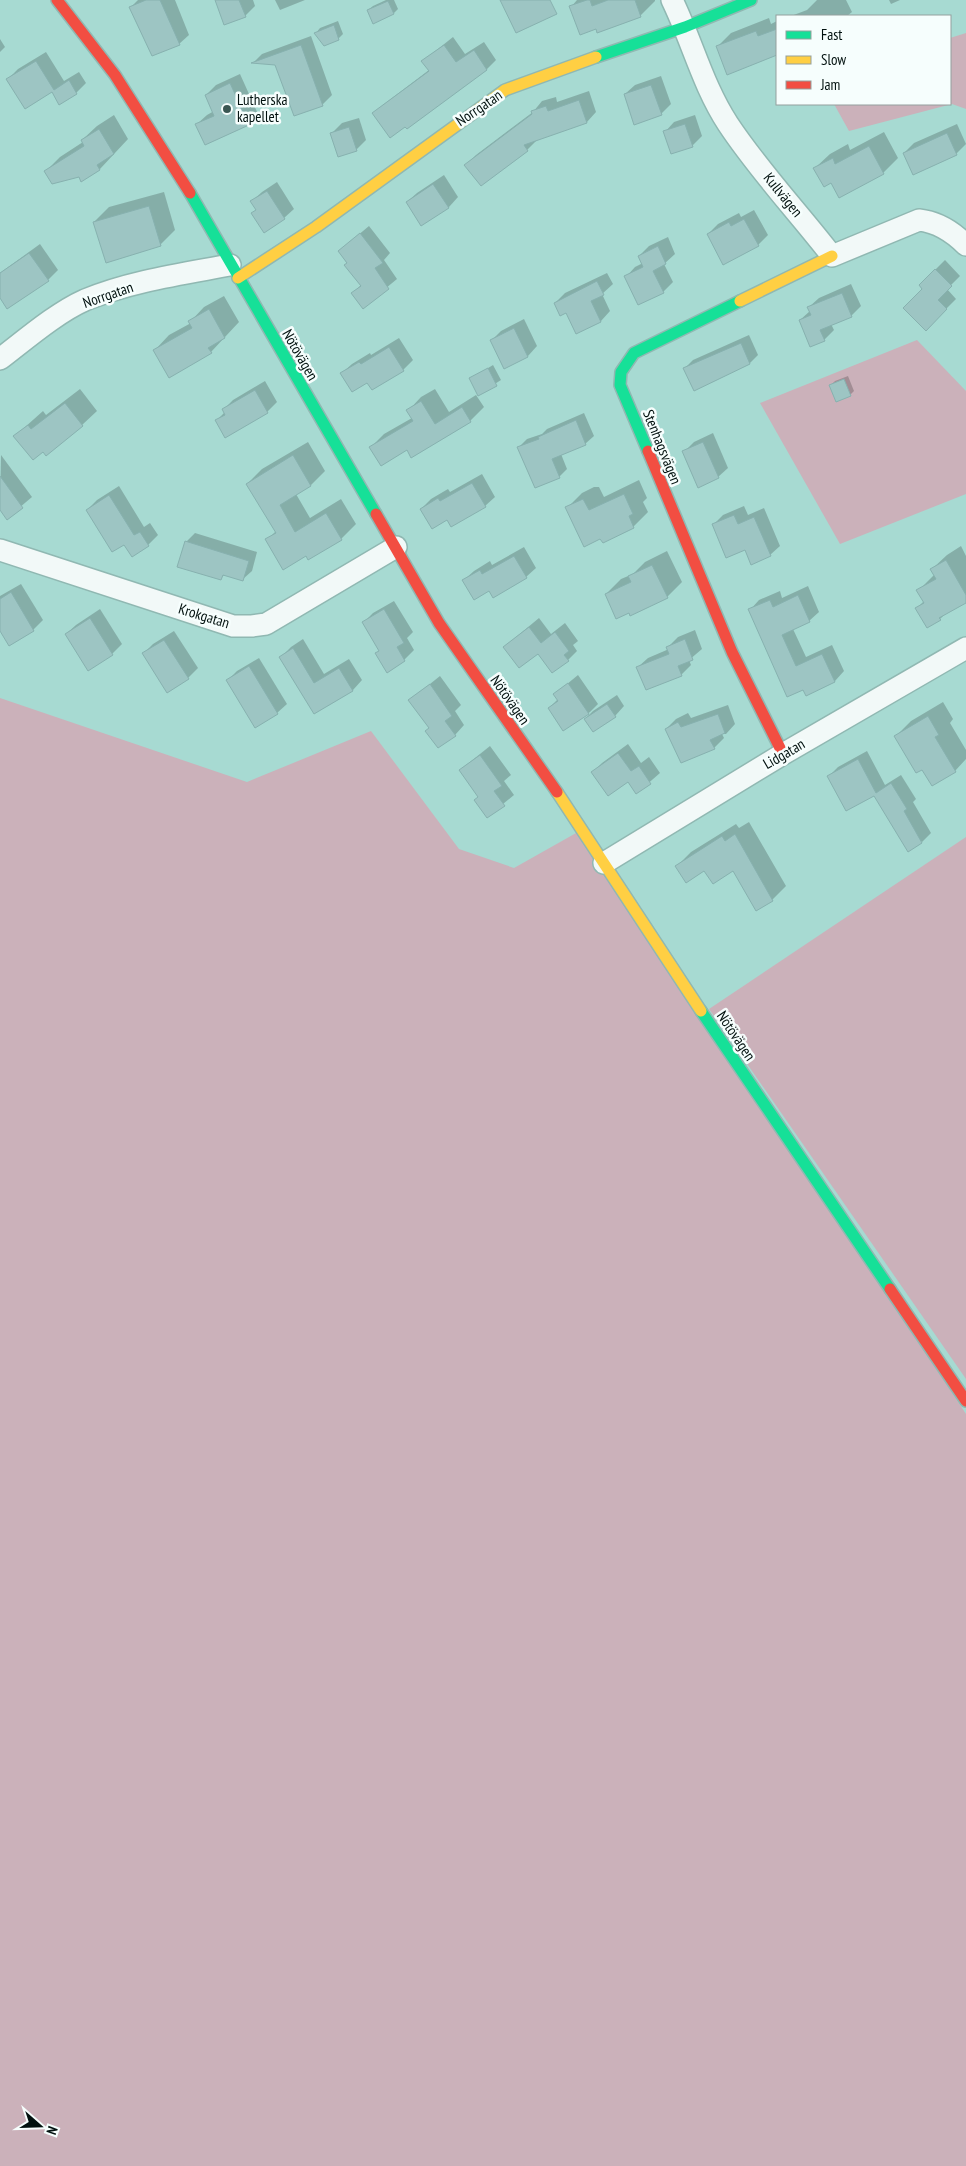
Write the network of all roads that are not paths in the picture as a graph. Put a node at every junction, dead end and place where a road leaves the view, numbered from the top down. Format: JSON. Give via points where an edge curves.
{"nodes":[{"id":1,"x":57,"y":0,"type":"edge"},
{"id":2,"x":672,"y":0,"type":"edge"},
{"id":3,"x":751,"y":0,"type":"edge"},
{"id":4,"x":685,"y":27,"type":"junction"},
{"id":5,"x":966,"y":245,"type":"edge"},
{"id":6,"x":832,"y":256,"type":"junction"},
{"id":7,"x":234,"y":271,"type":"junction"},
{"id":8,"x":0,"y":359,"type":"edge"},
{"id":9,"x":396,"y":547,"type":"junction"},
{"id":10,"x":0,"y":550,"type":"edge"},
{"id":11,"x":966,"y":648,"type":"edge"},
{"id":12,"x":783,"y":754,"type":"junction"},
{"id":13,"x":604,"y":863,"type":"junction"},
{"id":14,"x":966,"y":1400,"type":"edge"}],
"edges":[{"from":1,"to":7,"type":"street","name":"Nötövägen","via":[[145,120]]},
{"from":2,"to":4,"type":"street","name":"Kullvägen"},
{"from":3,"to":4,"type":"street","name":"Norrgatan"},
{"from":4,"to":6,"type":"street","name":"Kullvägen","via":[[704,79],[728,123]]},
{"from":4,"to":7,"type":"street","name":"Norrgatan","via":[[505,90],[316,226]]},
{"from":5,"to":6,"type":"street","via":[[933,222],[918,220]]},
{"from":6,"to":12,"type":"street","name":"Stenhagsvägen","via":[[634,353],[621,372],[620,385],[697,573]]},
{"from":7,"to":8,"type":"street","name":"Norrgatan","via":[[119,288],[84,301]]},
{"from":7,"to":9,"type":"street","name":"Nötövägen"},
{"from":9,"to":10,"type":"street","name":"Krokgatan","via":[[301,605],[266,624],[252,626],[233,626]]},
{"from":9,"to":13,"type":"street","name":"Nötövägen","via":[[439,623]]},
{"from":11,"to":12,"type":"street","name":"Lidgatan"},
{"from":12,"to":13,"type":"street","name":"Lidgatan"},
{"from":13,"to":14,"type":"street","name":"Nötövägen","via":[[718,1037]]}]}
